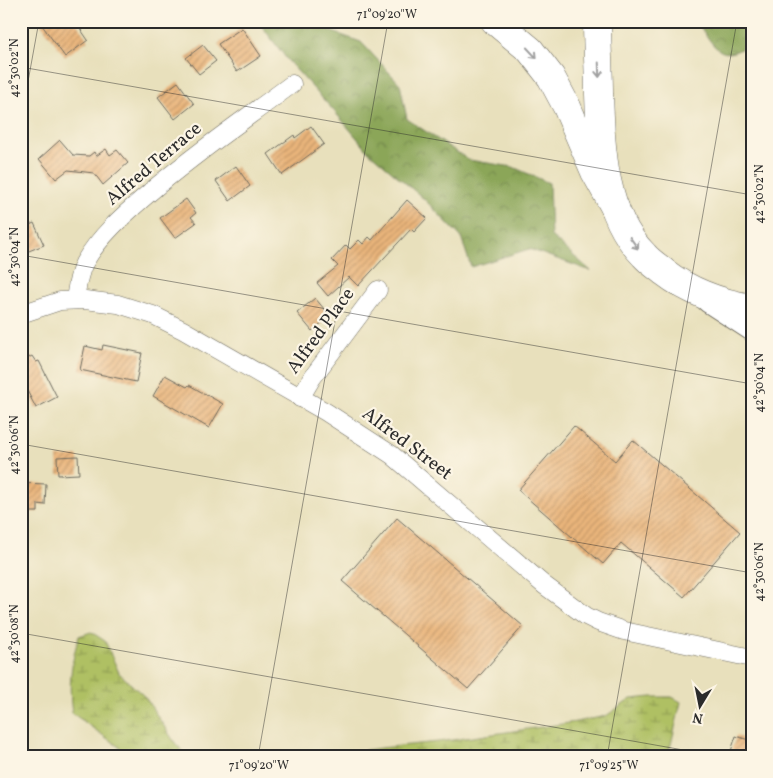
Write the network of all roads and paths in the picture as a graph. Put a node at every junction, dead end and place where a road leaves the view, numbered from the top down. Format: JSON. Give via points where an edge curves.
{"nodes":[{"id":1,"x":495,"y":21,"type":"edge"},
{"id":2,"x":597,"y":21,"type":"edge"},
{"id":3,"x":292,"y":84,"type":"dead end"},
{"id":4,"x":615,"y":208,"type":"junction"},
{"id":5,"x":690,"y":289,"type":"junction"},
{"id":6,"x":378,"y":290,"type":"dead end"},
{"id":7,"x":75,"y":300,"type":"junction"},
{"id":8,"x":752,"y":308,"type":"edge"},
{"id":9,"x":21,"y":314,"type":"edge"},
{"id":10,"x":752,"y":328,"type":"edge"},
{"id":11,"x":300,"y":398,"type":"junction"},
{"id":12,"x":752,"y":658,"type":"edge"}],
"edges":[{"from":1,"to":4,"type":"main road","one_way":true,"via":[[530,50],[551,77]]},
{"from":2,"to":4,"type":"main road","one_way":true,"via":[[601,133]]},
{"from":3,"to":7,"type":"street","name":"Alfred Terrace","via":[[200,151],[115,223],[84,265]]},
{"from":4,"to":5,"type":"main road","one_way":true,"via":[[623,227],[643,255]]},
{"from":5,"to":8,"type":"main road"},
{"from":5,"to":10,"type":"main road"},
{"from":6,"to":11,"type":"street","name":"Alfred Place"},
{"from":7,"to":9,"type":"street","name":"Alfred Street","via":[[48,304]]},
{"from":7,"to":11,"type":"street","name":"Alfred Street","via":[[107,302],[153,315]]},
{"from":11,"to":12,"type":"street","name":"Alfred Street","via":[[392,455],[544,585],[586,616],[624,631]]}]}
